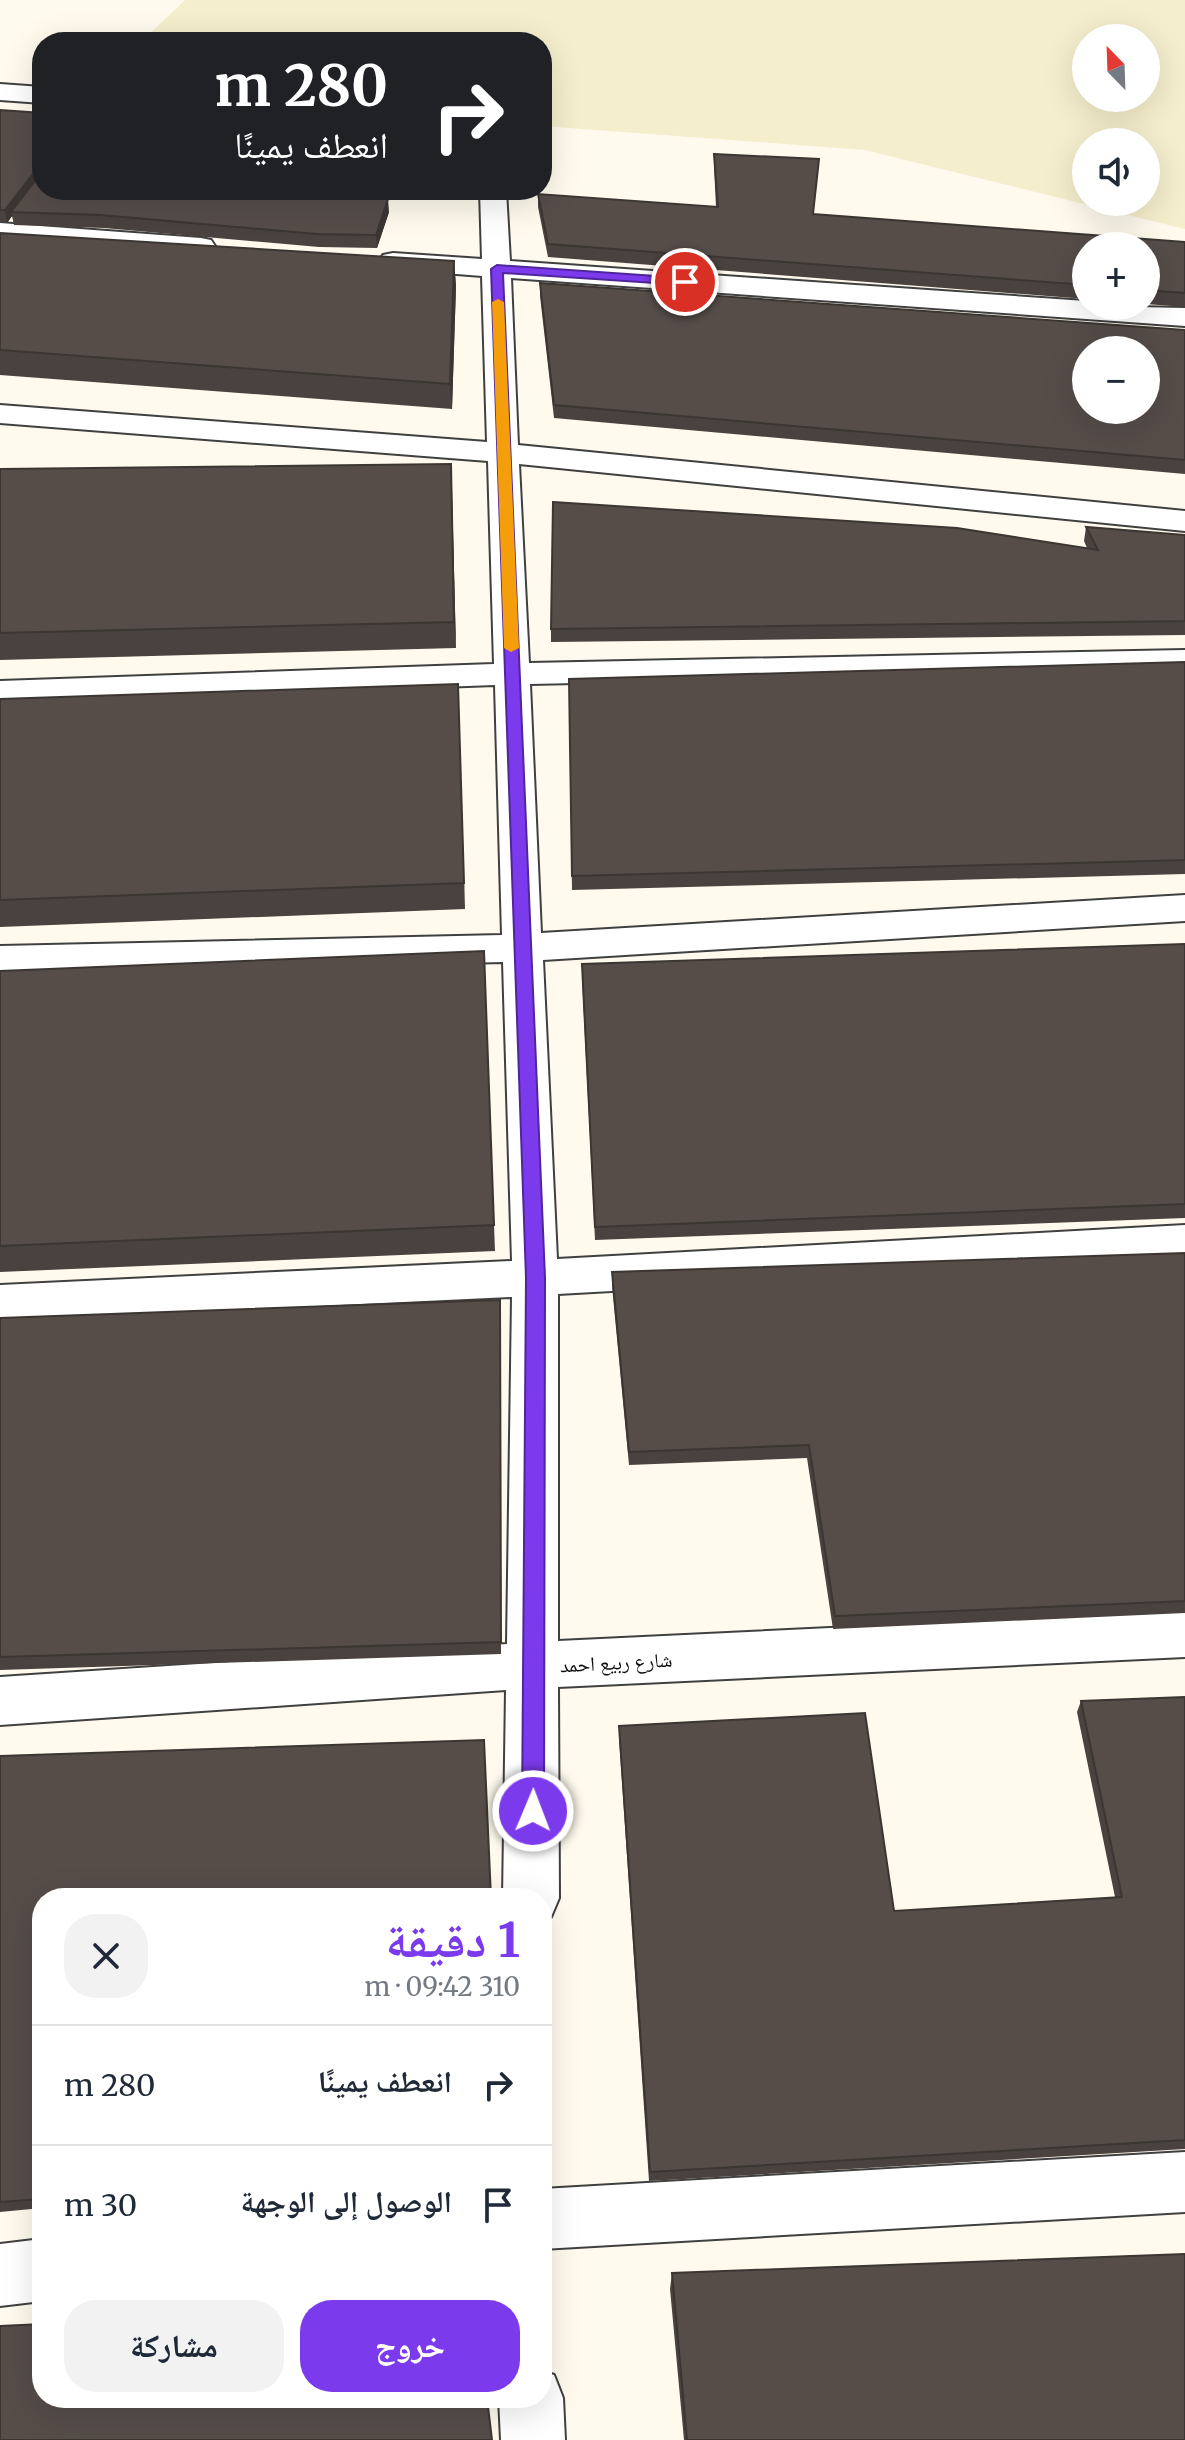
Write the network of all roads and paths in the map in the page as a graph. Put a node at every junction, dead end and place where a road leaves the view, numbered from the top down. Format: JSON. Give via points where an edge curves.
{"nodes":[{"id":1,"x":0,"y":92,"type":"edge"},
{"id":2,"x":32,"y":94,"type":"edge"},
{"id":3,"x":494,"y":200,"type":"edge"},
{"id":4,"x":0,"y":231,"type":"edge"},
{"id":5,"x":233,"y":249,"type":"edge"},
{"id":6,"x":373,"y":259,"type":"edge"},
{"id":7,"x":497,"y":269,"type":"junction"},
{"id":8,"x":1185,"y":317,"type":"edge"},
{"id":9,"x":0,"y":414,"type":"edge"},
{"id":10,"x":504,"y":453,"type":"junction"},
{"id":11,"x":1185,"y":521,"type":"edge"},
{"id":12,"x":1185,"y":660,"type":"edge"},
{"id":13,"x":512,"y":674,"type":"junction"},
{"id":14,"x":0,"y":692,"type":"edge"},
{"id":15,"x":1185,"y":908,"type":"edge"},
{"id":16,"x":523,"y":948,"type":"junction"},
{"id":17,"x":0,"y":960,"type":"edge"},
{"id":18,"x":1185,"y":1242,"type":"edge"},
{"id":19,"x":535,"y":1278,"type":"junction"},
{"id":20,"x":0,"y":1303,"type":"edge"},
{"id":21,"x":1185,"y":1634,"type":"edge"},
{"id":22,"x":535,"y":1665,"type":"junction"},
{"id":23,"x":0,"y":1701,"type":"edge"},
{"id":24,"x":531,"y":1888,"type":"edge"},
{"id":25,"x":1185,"y":2182,"type":"edge"},
{"id":26,"x":552,"y":2218,"type":"edge"},
{"id":27,"x":32,"y":2271,"type":"edge"},
{"id":28,"x":0,"y":2275,"type":"edge"},
{"id":29,"x":531,"y":2408,"type":"edge"},
{"id":30,"x":533,"y":2440,"type":"edge"}],
"edges":[{"from":1,"to":2,"type":"street"},
{"from":3,"to":7,"type":"street"},
{"from":4,"to":5,"type":"street"},
{"from":6,"to":7,"type":"street"},
{"from":7,"to":8,"type":"street"},
{"from":7,"to":10,"type":"street"},
{"from":9,"to":10,"type":"street"},
{"from":10,"to":11,"type":"street"},
{"from":10,"to":13,"type":"street"},
{"from":12,"to":13,"type":"street"},
{"from":13,"to":14,"type":"street"},
{"from":13,"to":16,"type":"street"},
{"from":15,"to":16,"type":"street"},
{"from":16,"to":17,"type":"street"},
{"from":16,"to":19,"type":"street"},
{"from":18,"to":19,"type":"street"},
{"from":19,"to":20,"type":"street"},
{"from":19,"to":22,"type":"street"},
{"from":21,"to":22,"type":"street","name":"شارع ربيع احمد"},
{"from":22,"to":23,"type":"street","name":"شارع ربيع احمد"},
{"from":22,"to":24,"type":"street"},
{"from":25,"to":26,"type":"street"},
{"from":27,"to":28,"type":"street"},
{"from":29,"to":30,"type":"street"}]}
